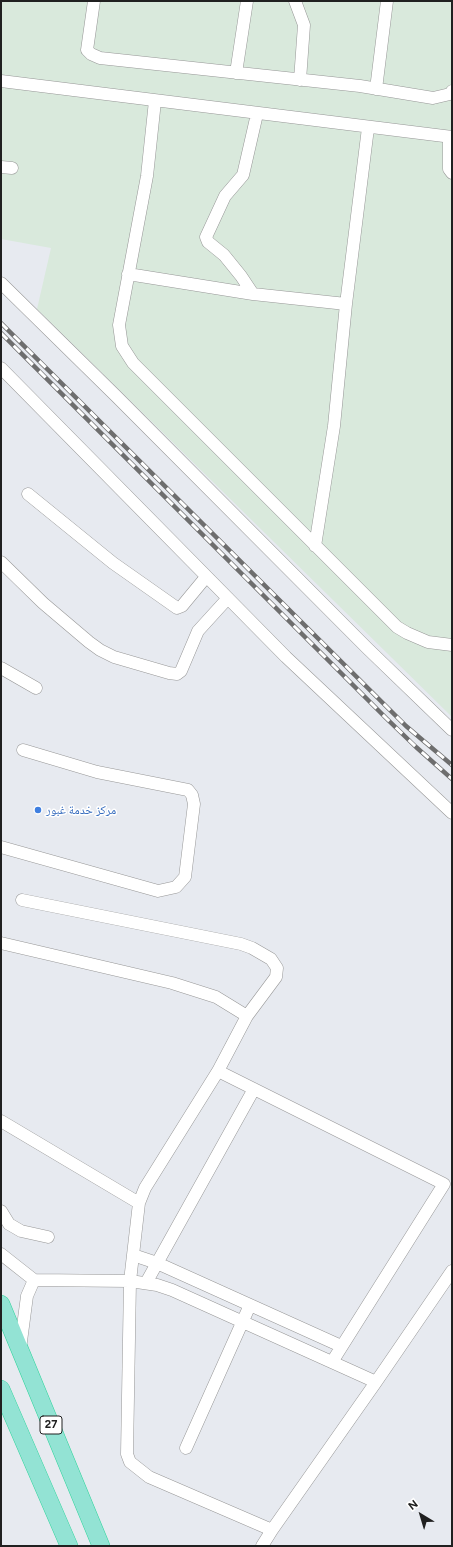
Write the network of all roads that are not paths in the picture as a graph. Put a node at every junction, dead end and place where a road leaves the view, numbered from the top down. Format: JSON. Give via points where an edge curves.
{"nodes":[{"id":1,"x":94,"y":1,"type":"edge"},
{"id":2,"x":247,"y":1,"type":"edge"},
{"id":3,"x":295,"y":1,"type":"edge"},
{"id":4,"x":387,"y":1,"type":"edge"},
{"id":5,"x":236,"y":73,"type":"junction"},
{"id":6,"x":300,"y":80,"type":"junction"},
{"id":7,"x":1,"y":81,"type":"edge"},
{"id":8,"x":376,"y":89,"type":"junction"},
{"id":9,"x":452,"y":91,"type":"edge"},
{"id":10,"x":155,"y":100,"type":"junction"},
{"id":11,"x":257,"y":114,"type":"junction"},
{"id":12,"x":368,"y":128,"type":"junction"},
{"id":13,"x":450,"y":137,"type":"edge"},
{"id":14,"x":452,"y":173,"type":"edge"},
{"id":15,"x":128,"y":274,"type":"junction"},
{"id":16,"x":1,"y":283,"type":"edge"},
{"id":17,"x":252,"y":294,"type":"junction"},
{"id":18,"x":346,"y":304,"type":"junction"},
{"id":19,"x":1,"y":368,"type":"edge"},
{"id":20,"x":28,"y":494,"type":"dead end"},
{"id":21,"x":315,"y":546,"type":"junction"},
{"id":22,"x":1,"y":562,"type":"edge"},
{"id":23,"x":206,"y":577,"type":"junction"},
{"id":24,"x":228,"y":598,"type":"junction"},
{"id":25,"x":452,"y":645,"type":"edge"},
{"id":26,"x":1,"y":668,"type":"edge"},
{"id":27,"x":36,"y":688,"type":"dead end"},
{"id":28,"x":452,"y":730,"type":"edge"},
{"id":29,"x":23,"y":750,"type":"dead end"},
{"id":30,"x":452,"y":813,"type":"edge"},
{"id":31,"x":1,"y":847,"type":"edge"},
{"id":32,"x":22,"y":900,"type":"dead end"},
{"id":33,"x":1,"y":943,"type":"edge"},
{"id":34,"x":247,"y":1016,"type":"junction"},
{"id":35,"x":218,"y":1071,"type":"junction"},
{"id":36,"x":254,"y":1089,"type":"junction"},
{"id":37,"x":1,"y":1121,"type":"edge"},
{"id":38,"x":448,"y":1182,"type":"edge"},
{"id":39,"x":139,"y":1204,"type":"junction"},
{"id":40,"x":1,"y":1211,"type":"edge"},
{"id":41,"x":48,"y":1237,"type":"dead end"},
{"id":42,"x":1,"y":1254,"type":"edge"},
{"id":43,"x":133,"y":1256,"type":"junction"},
{"id":44,"x":157,"y":1263,"type":"junction"},
{"id":45,"x":452,"y":1271,"type":"edge"},
{"id":46,"x":34,"y":1280,"type":"junction"},
{"id":47,"x":130,"y":1281,"type":"junction"},
{"id":48,"x":146,"y":1283,"type":"junction"},
{"id":49,"x":1,"y":1304,"type":"edge"},
{"id":50,"x":250,"y":1305,"type":"junction"},
{"id":51,"x":242,"y":1322,"type":"junction"},
{"id":52,"x":341,"y":1346,"type":"junction"},
{"id":53,"x":20,"y":1350,"type":"junction"},
{"id":54,"x":332,"y":1362,"type":"junction"},
{"id":55,"x":376,"y":1382,"type":"junction"},
{"id":56,"x":1,"y":1389,"type":"edge"},
{"id":57,"x":186,"y":1448,"type":"dead end"},
{"id":58,"x":272,"y":1530,"type":"junction"},
{"id":59,"x":69,"y":1546,"type":"edge"},
{"id":60,"x":101,"y":1546,"type":"edge"},
{"id":61,"x":262,"y":1546,"type":"edge"}],
"edges":[{"from":1,"to":5,"type":"street","via":[[86,50],[91,54],[100,58]]},
{"from":2,"to":5,"type":"street"},
{"from":3,"to":6,"type":"street","via":[[304,25]]},
{"from":4,"to":8,"type":"street"},
{"from":5,"to":6,"type":"street"},
{"from":6,"to":8,"type":"street"},
{"from":7,"to":10,"type":"street"},
{"from":8,"to":9,"type":"street","via":[[434,98],[450,94]]},
{"from":10,"to":11,"type":"street"},
{"from":10,"to":15,"type":"street","via":[[147,176]]},
{"from":11,"to":12,"type":"street"},
{"from":11,"to":17,"type":"street","via":[[243,175],[225,196],[206,237],[237,271]]},
{"from":12,"to":13,"type":"street"},
{"from":12,"to":18,"type":"street"},
{"from":13,"to":14,"type":"street","via":[[449,170]]},
{"from":15,"to":17,"type":"street"},
{"from":15,"to":21,"type":"street","via":[[119,325],[122,346],[133,363]]},
{"from":16,"to":28,"type":"street"},
{"from":17,"to":18,"type":"street"},
{"from":18,"to":21,"type":"street","via":[[334,426]]},
{"from":19,"to":23,"type":"street"},
{"from":20,"to":23,"type":"street","via":[[113,563],[177,608],[182,606]]},
{"from":21,"to":25,"type":"street","via":[[397,628],[428,642]]},
{"from":22,"to":24,"type":"street","via":[[88,642],[114,656],[169,673],[177,674],[181,671],[198,631]]},
{"from":23,"to":24,"type":"street"},
{"from":24,"to":30,"type":"street","via":[[286,657]]},
{"from":26,"to":27,"type":"street"},
{"from":29,"to":31,"type":"street","via":[[97,772],[188,790],[194,804],[185,877],[176,887],[158,891]]},
{"from":32,"to":34,"type":"street","via":[[252,948],[271,959],[277,968],[276,977]]},
{"from":33,"to":34,"type":"street","via":[[172,983],[216,997]]},
{"from":34,"to":35,"type":"street"},
{"from":35,"to":36,"type":"street"},
{"from":35,"to":39,"type":"street","via":[[145,1188]]},
{"from":36,"to":38,"type":"street"},
{"from":36,"to":44,"type":"street"},
{"from":37,"to":39,"type":"street"},
{"from":38,"to":52,"type":"street"},
{"from":39,"to":43,"type":"street"},
{"from":40,"to":41,"type":"street","via":[[9,1224],[21,1232]]},
{"from":42,"to":46,"type":"street"},
{"from":43,"to":44,"type":"street"},
{"from":43,"to":47,"type":"street"},
{"from":44,"to":48,"type":"street"},
{"from":44,"to":50,"type":"street"},
{"from":45,"to":55,"type":"street"},
{"from":46,"to":47,"type":"street"},
{"from":46,"to":53,"type":"street","via":[[27,1296]]},
{"from":47,"to":48,"type":"street"},
{"from":47,"to":58,"type":"street","via":[[127,1454],[130,1462],[149,1476]]},
{"from":48,"to":51,"type":"street","via":[[172,1290]]},
{"from":49,"to":53,"type":"highway","number":"27"},
{"from":50,"to":51,"type":"street"},
{"from":50,"to":52,"type":"street"},
{"from":51,"to":54,"type":"street"},
{"from":51,"to":57,"type":"street"},
{"from":52,"to":54,"type":"street"},
{"from":53,"to":60,"type":"highway","number":"27"},
{"from":54,"to":55,"type":"street"},
{"from":55,"to":58,"type":"street"},
{"from":56,"to":59,"type":"highway","number":"27"},
{"from":58,"to":61,"type":"street"}]}
